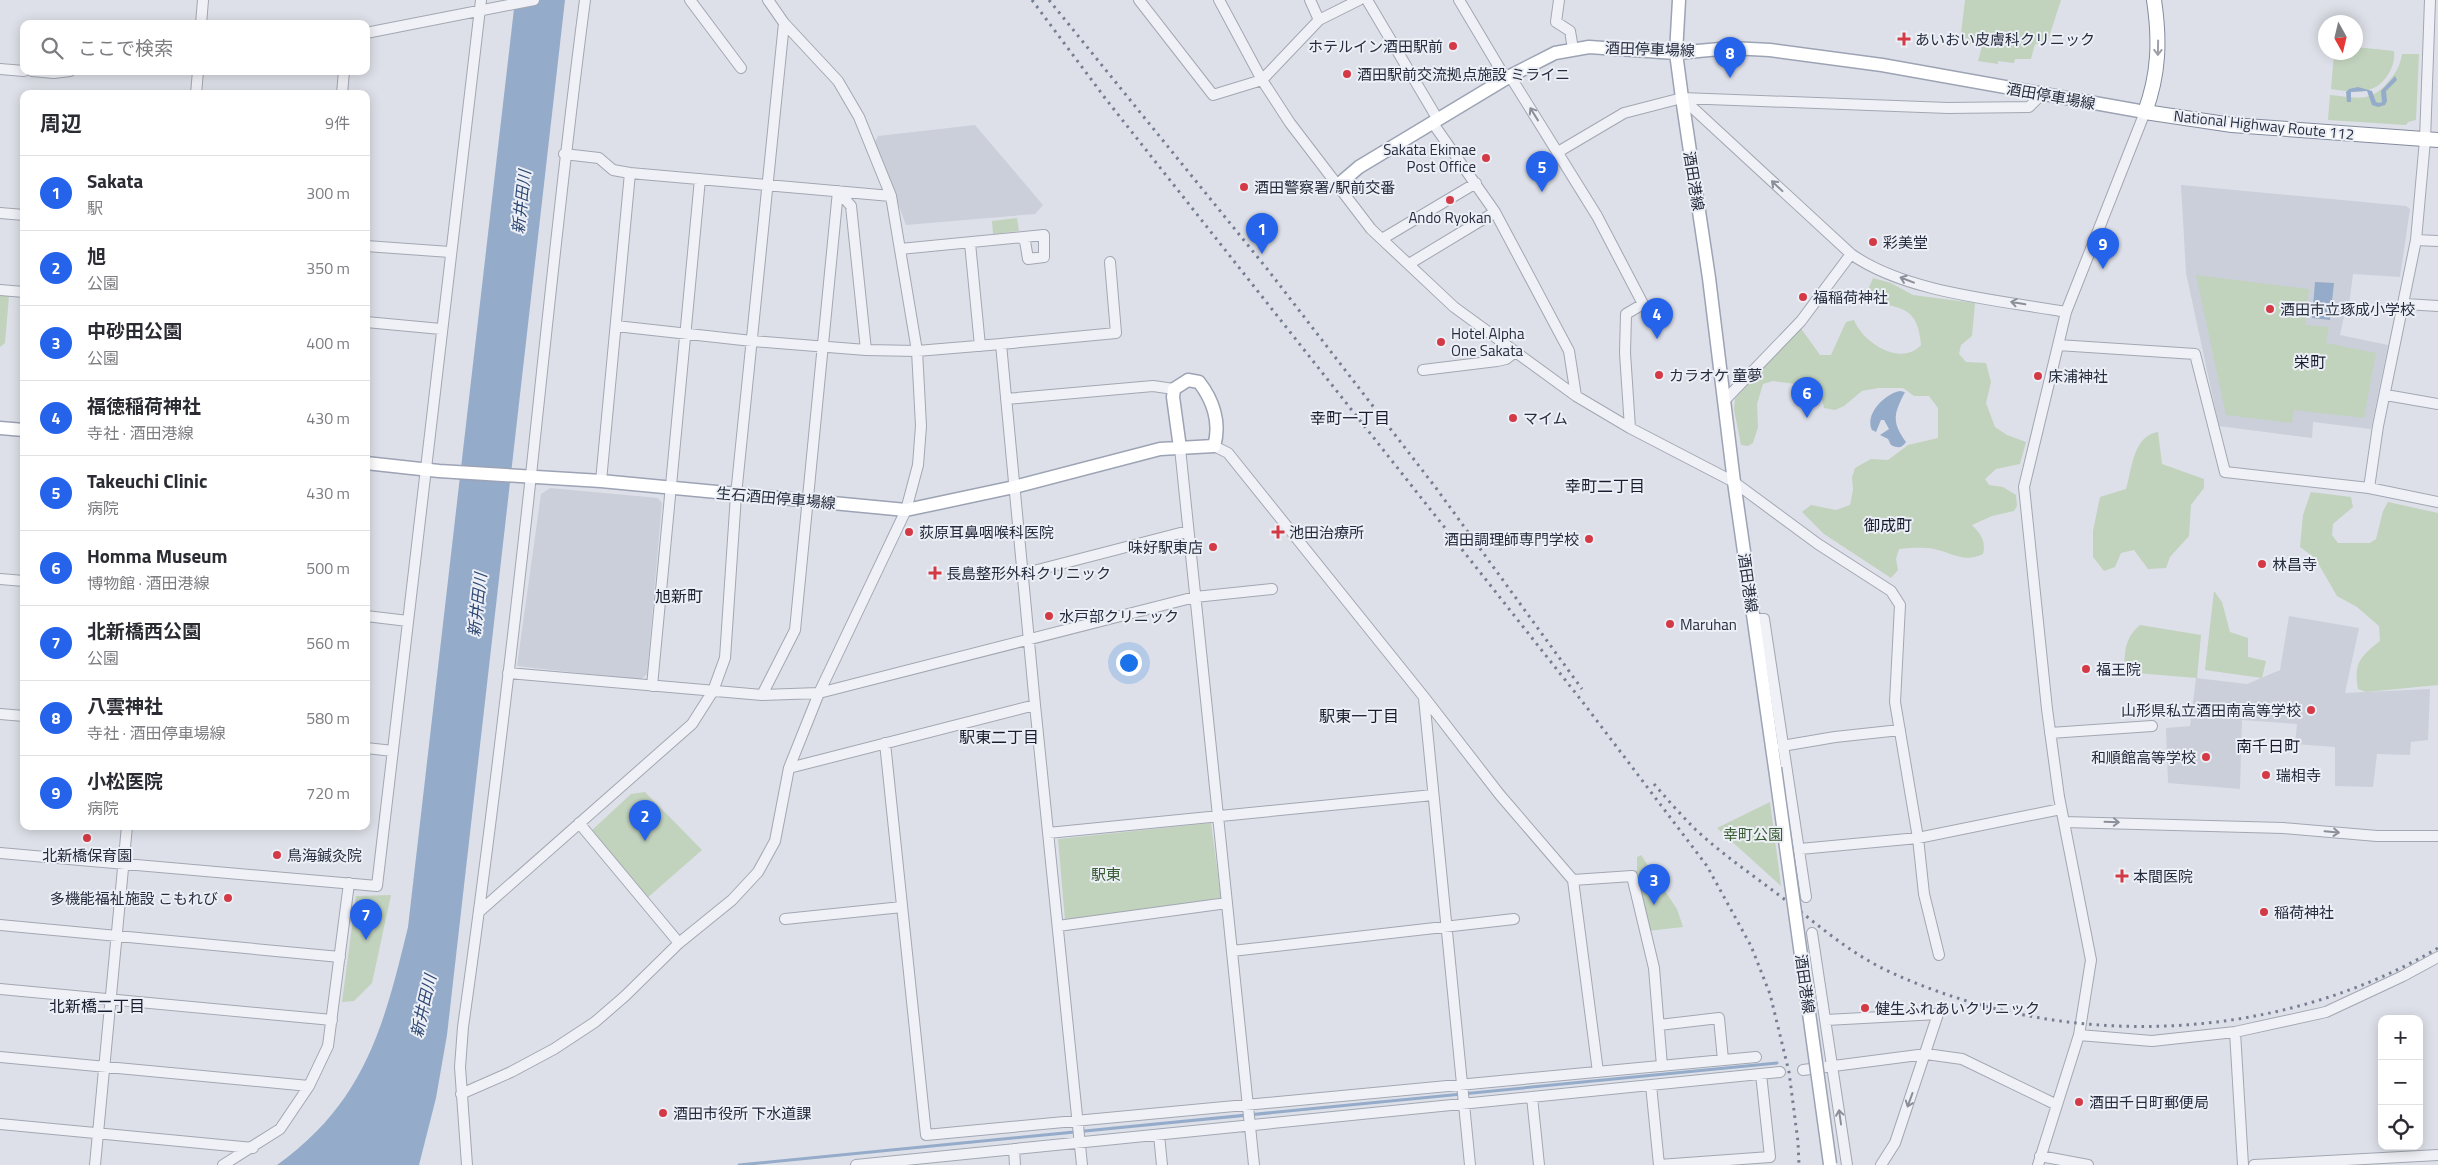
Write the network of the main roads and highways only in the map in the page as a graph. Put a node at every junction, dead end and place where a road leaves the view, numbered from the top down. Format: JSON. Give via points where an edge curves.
{"nodes":[{"id":1,"x":1679,"y":0,"type":"edge"},
{"id":2,"x":2154,"y":0,"type":"edge"},
{"id":3,"x":1676,"y":53,"type":"junction"},
{"id":4,"x":2145,"y":112,"type":"junction"},
{"id":5,"x":2431,"y":140,"type":"edge"},
{"id":6,"x":1338,"y":185,"type":"road end"},
{"id":7,"x":0,"y":428,"type":"edge"},
{"id":8,"x":20,"y":430,"type":"edge"},
{"id":9,"x":1180,"y":448,"type":"junction"},
{"id":10,"x":370,"y":464,"type":"edge"},
{"id":11,"x":1830,"y":1165,"type":"edge"}],
"edges":[{"from":1,"to":3,"type":"main road","name":"酒田港線"},
{"from":2,"to":4,"type":"highway","one_way":true,"via":[[2158,58],[2154,88]]},
{"from":3,"to":4,"type":"main road","name":"酒田停車場線","via":[[1731,48],[1770,50],[1882,65]]},
{"from":3,"to":6,"type":"main road","name":"酒田停車場線","via":[[1589,47],[1555,53],[1435,120],[1359,167]]},
{"from":3,"to":11,"type":"main road","name":"酒田港線","bridge":true},
{"from":4,"to":5,"type":"highway","name":"National Highway Route 112","via":[[2232,125]]},
{"from":7,"to":8,"type":"main road"},
{"from":9,"to":9,"type":"main road","name":"生石酒田停車場線","via":[[1214,446],[1217,437],[1215,410],[1199,382],[1188,380],[1174,389]]},
{"from":9,"to":10,"type":"main road","name":"生石酒田停車場線","via":[[1160,449],[1014,487],[906,510],[601,481]]}]}
